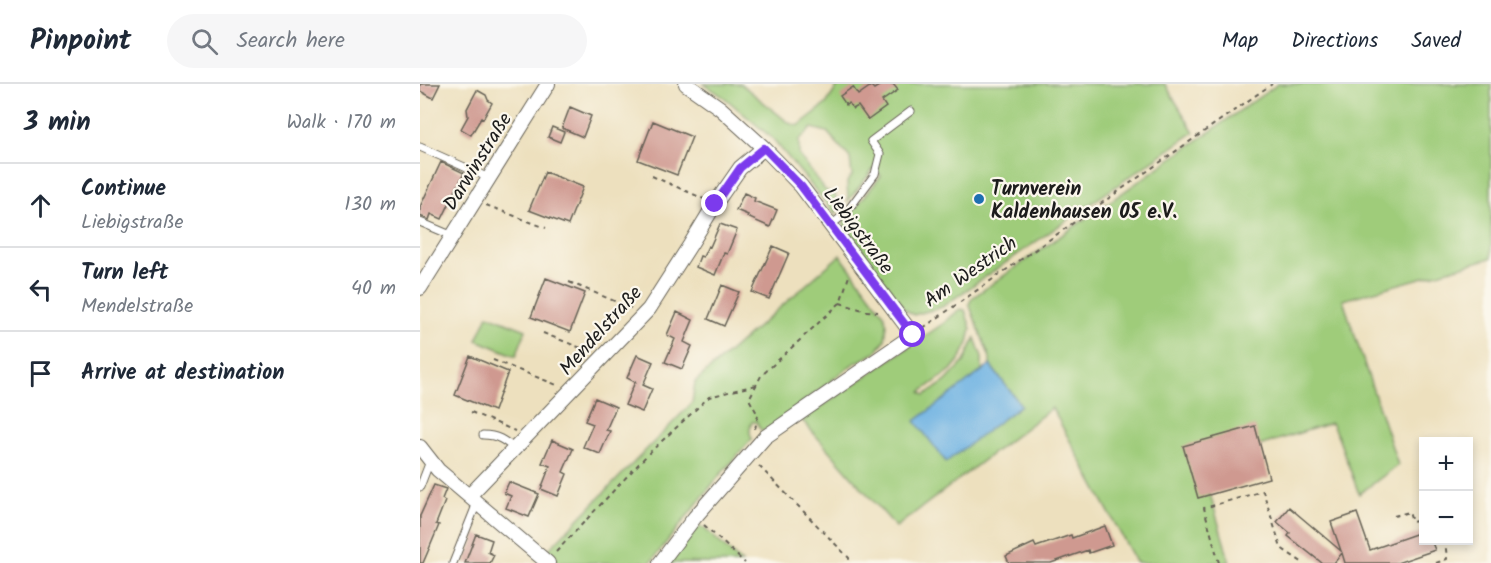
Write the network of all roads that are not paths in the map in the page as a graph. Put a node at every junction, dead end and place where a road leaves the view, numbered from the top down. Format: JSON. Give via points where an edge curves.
{"nodes":[{"id":1,"x":548,"y":84,"type":"edge"},
{"id":2,"x":686,"y":84,"type":"edge"},
{"id":3,"x":911,"y":111,"type":"dead end"},
{"id":4,"x":420,"y":147,"type":"edge"},
{"id":5,"x":764,"y":148,"type":"junction"},
{"id":6,"x":489,"y":178,"type":"junction"},
{"id":7,"x":420,"y":222,"type":"edge"},
{"id":8,"x":831,"y":225,"type":"junction"},
{"id":9,"x":453,"y":236,"type":"junction"},
{"id":10,"x":420,"y":288,"type":"edge"},
{"id":11,"x":483,"y":435,"type":"dead end"},
{"id":12,"x":420,"y":447,"type":"edge"},
{"id":13,"x":515,"y":449,"type":"junction"},
{"id":14,"x":430,"y":461,"type":"junction"},
{"id":15,"x":420,"y":487,"type":"edge"},
{"id":16,"x":473,"y":500,"type":"junction"},
{"id":17,"x":547,"y":562,"type":"edge"},
{"id":18,"x":453,"y":563,"type":"edge"},
{"id":19,"x":660,"y":563,"type":"edge"}],
"edges":[{"from":1,"to":6,"type":"street","name":"Darwinstraße"},
{"from":2,"to":5,"type":"street","name":"Liebigstraße","via":[[720,108]]},
{"from":3,"to":8,"type":"lane","via":[[871,141],[880,154],[875,174],[845,214]]},
{"from":4,"to":6,"type":"lane"},
{"from":5,"to":8,"type":"street","name":"Liebigstraße"},
{"from":5,"to":13,"type":"street","name":"Mendelstraße","via":[[740,168],[645,314]]},
{"from":6,"to":9,"type":"street","name":"Darwinstraße"},
{"from":7,"to":9,"type":"lane"},
{"from":8,"to":19,"type":"street","name":"Liebigstraße","via":[[913,335],[765,436]]},
{"from":9,"to":10,"type":"street","name":"Darwinstraße"},
{"from":11,"to":13,"type":"lane","via":[[499,437]]},
{"from":12,"to":14,"type":"street"},
{"from":13,"to":16,"type":"street","name":"Mendelstraße"},
{"from":14,"to":15,"type":"lane"},
{"from":14,"to":16,"type":"street"},
{"from":16,"to":17,"type":"street"},
{"from":16,"to":18,"type":"lane"}]}
